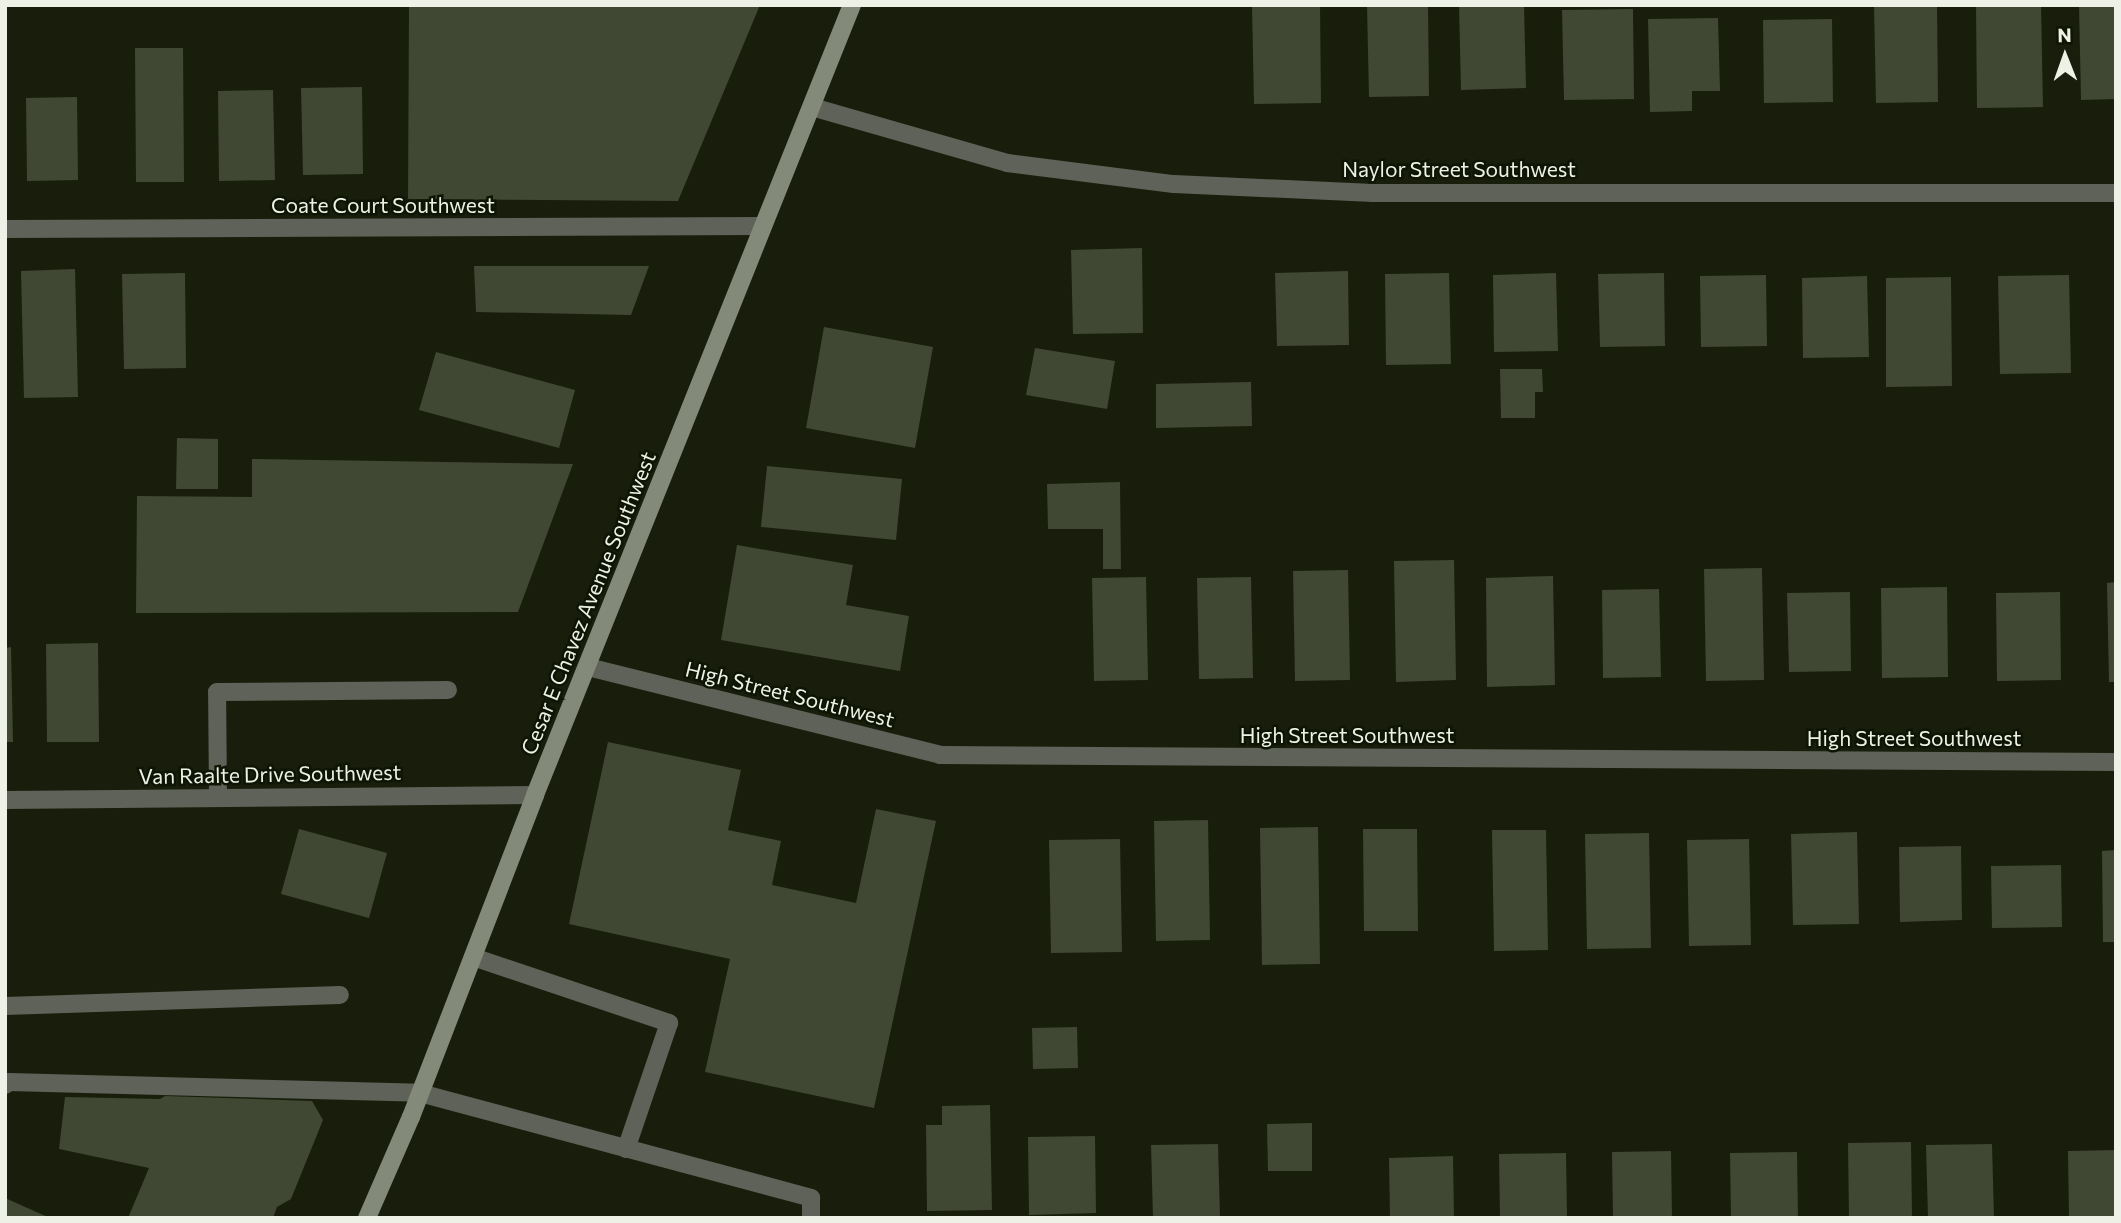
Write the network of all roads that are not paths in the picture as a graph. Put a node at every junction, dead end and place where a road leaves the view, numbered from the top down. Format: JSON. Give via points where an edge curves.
{"nodes":[{"id":1,"x":852,"y":5,"type":"edge"},
{"id":2,"x":812,"y":107,"type":"junction"},
{"id":3,"x":2116,"y":193,"type":"edge"},
{"id":4,"x":762,"y":226,"type":"junction"},
{"id":5,"x":5,"y":229,"type":"edge"},
{"id":6,"x":588,"y":667,"type":"junction"},
{"id":7,"x":448,"y":690,"type":"dead end"},
{"id":8,"x":2116,"y":762,"type":"edge"},
{"id":9,"x":535,"y":795,"type":"junction"},
{"id":10,"x":218,"y":797,"type":"junction"},
{"id":11,"x":5,"y":800,"type":"edge"},
{"id":12,"x":473,"y":957,"type":"junction"},
{"id":13,"x":340,"y":995,"type":"dead end"},
{"id":14,"x":5,"y":1006,"type":"edge"},
{"id":15,"x":5,"y":1085,"type":"edge"},
{"id":16,"x":420,"y":1093,"type":"junction"},
{"id":17,"x":626,"y":1149,"type":"junction"},
{"id":18,"x":367,"y":1218,"type":"edge"},
{"id":19,"x":811,"y":1218,"type":"edge"}],
"edges":[{"from":1,"to":2,"type":"main road","name":"Cesar E Chavez Avenue Southwest"},
{"from":2,"to":3,"type":"street","name":"Naylor Street Southwest","via":[[1007,163],[1174,184],[1373,193]]},
{"from":2,"to":4,"type":"main road","name":"Cesar E Chavez Avenue Southwest"},
{"from":4,"to":5,"type":"street","name":"Coate Court Southwest"},
{"from":4,"to":6,"type":"main road","name":"Cesar E Chavez Avenue Southwest"},
{"from":6,"to":8,"type":"street","name":"High Street Southwest","via":[[940,755]]},
{"from":6,"to":9,"type":"main road","name":"Cesar E Chavez Avenue Southwest"},
{"from":7,"to":10,"type":"street","via":[[217,692]]},
{"from":9,"to":10,"type":"street","name":"Van Raalte Drive Southwest"},
{"from":9,"to":12,"type":"main road","name":"Cesar E Chavez Avenue Southwest"},
{"from":10,"to":11,"type":"street","name":"Van Raalte Drive Southwest"},
{"from":12,"to":16,"type":"main road","name":"Cesar E Chavez Avenue Southwest"},
{"from":12,"to":17,"type":"street","via":[[669,1023]]},
{"from":13,"to":14,"type":"street"},
{"from":15,"to":16,"type":"street"},
{"from":16,"to":17,"type":"street"},
{"from":16,"to":18,"type":"main road","name":"Cesar E Chavez Avenue Southwest"},
{"from":17,"to":19,"type":"street","via":[[811,1198]]}]}
